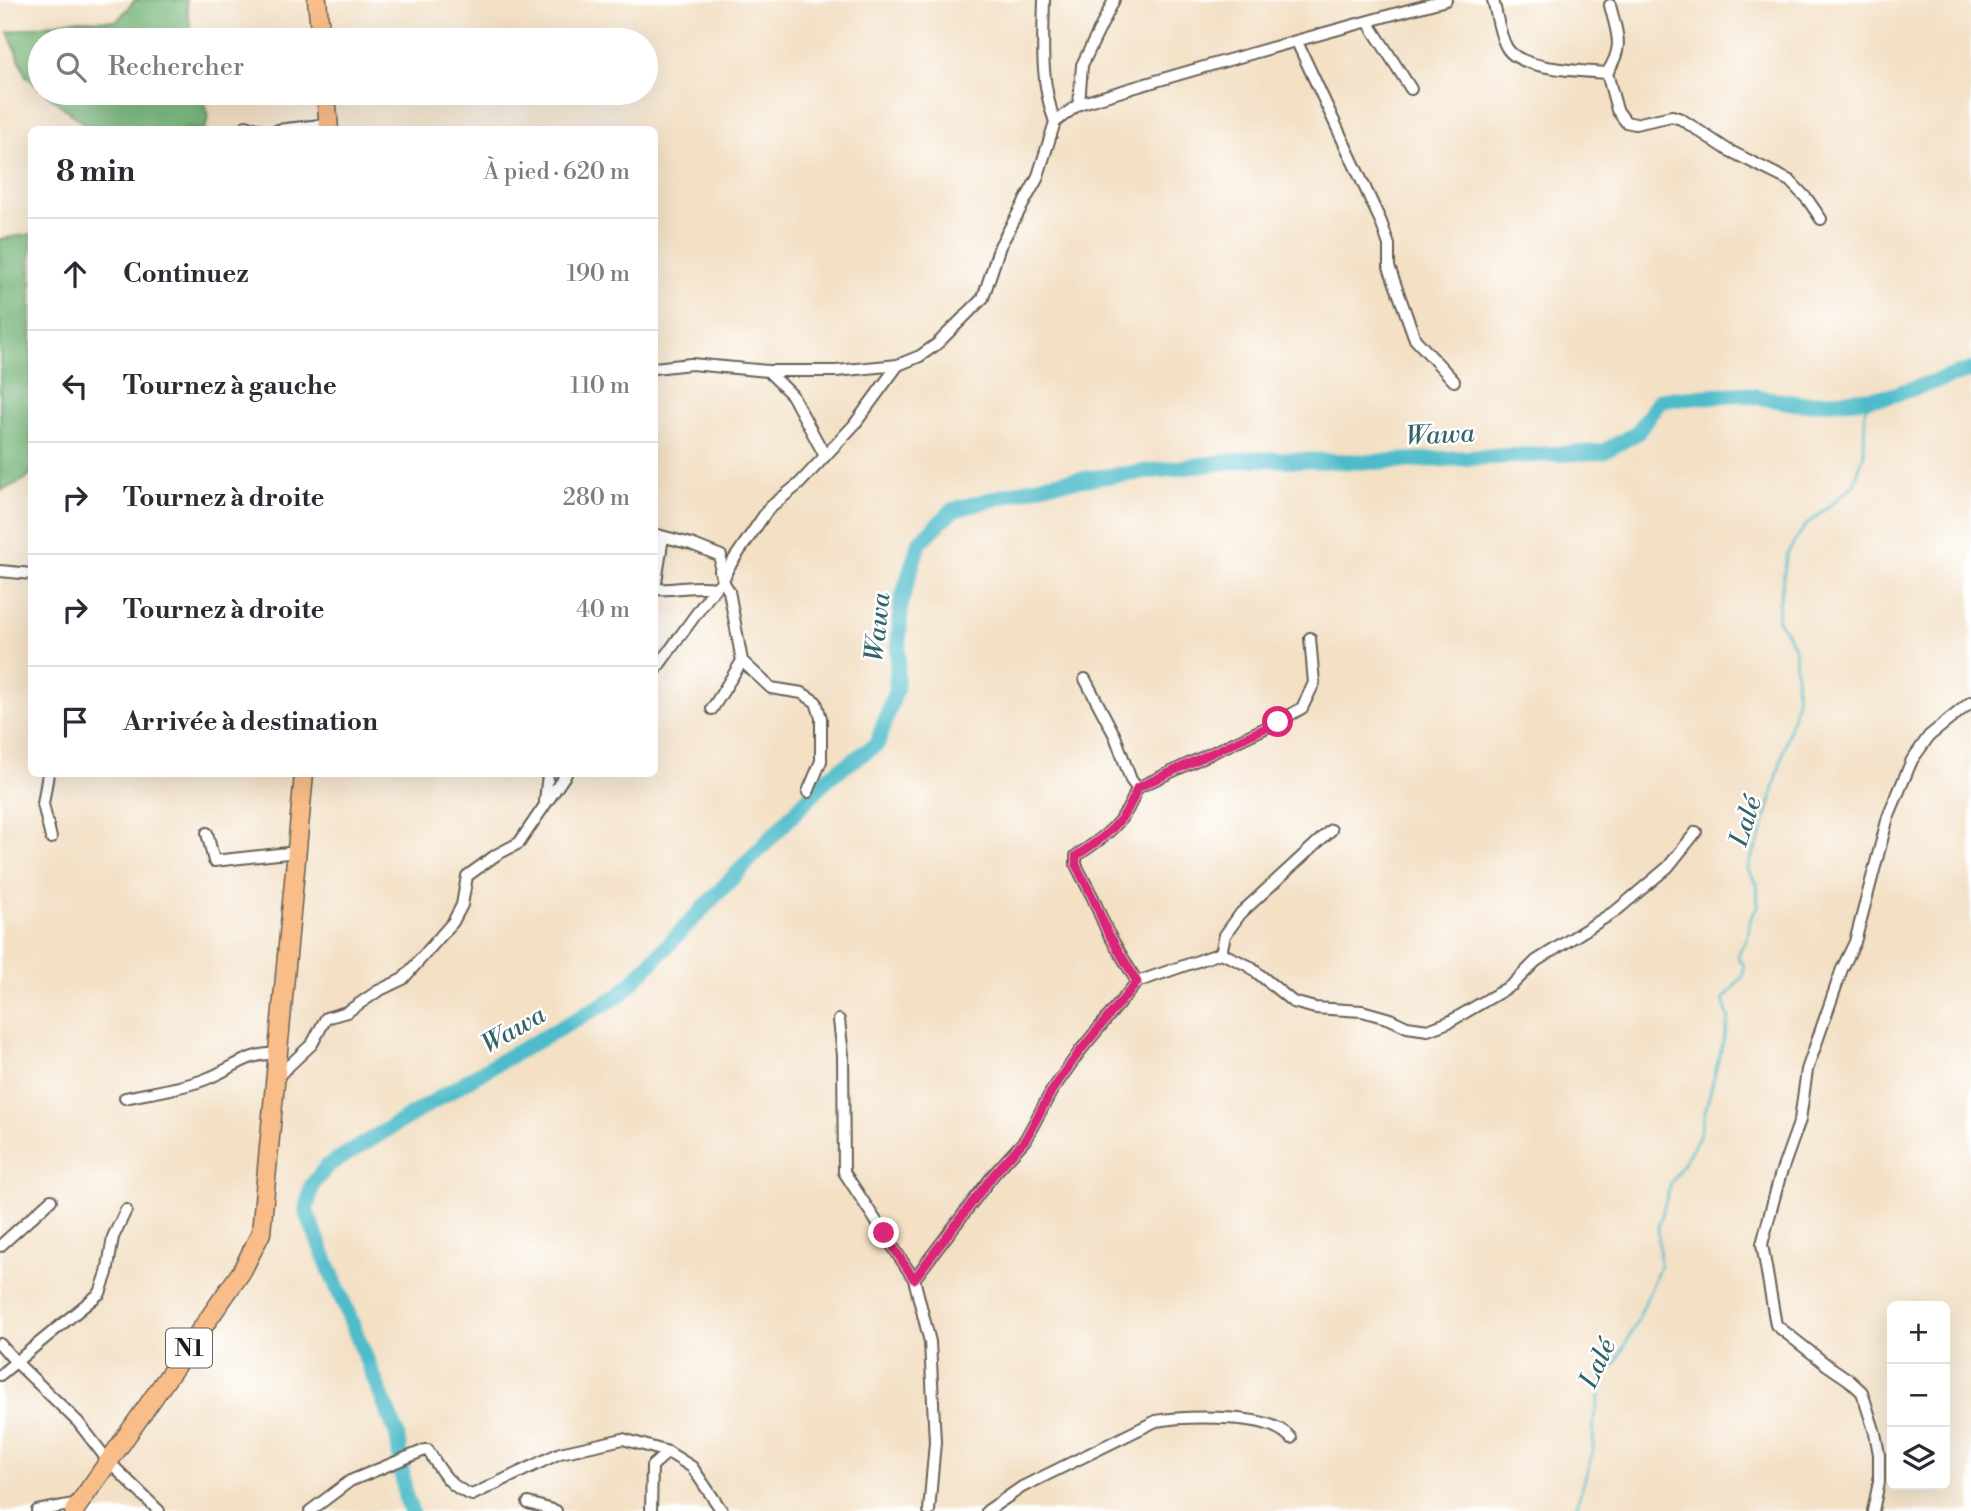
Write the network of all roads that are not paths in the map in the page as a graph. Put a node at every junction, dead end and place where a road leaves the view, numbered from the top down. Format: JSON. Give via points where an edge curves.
{"nodes":[{"id":1,"x":317,"y":0,"type":"edge"},
{"id":2,"x":1044,"y":0,"type":"edge"},
{"id":3,"x":1114,"y":0,"type":"edge"},
{"id":4,"x":1446,"y":0,"type":"edge"},
{"id":5,"x":1493,"y":0,"type":"edge"},
{"id":6,"x":1610,"y":5,"type":"dead end"},
{"id":7,"x":1368,"y":22,"type":"junction"},
{"id":8,"x":320,"y":28,"type":"edge"},
{"id":9,"x":1297,"y":42,"type":"junction"},
{"id":10,"x":1607,"y":73,"type":"junction"},
{"id":11,"x":1411,"y":89,"type":"dead end"},
{"id":12,"x":1079,"y":104,"type":"junction"},
{"id":13,"x":327,"y":105,"type":"edge"},
{"id":14,"x":1055,"y":122,"type":"junction"},
{"id":15,"x":329,"y":126,"type":"edge"},
{"id":16,"x":1821,"y":219,"type":"dead end"},
{"id":17,"x":898,"y":365,"type":"junction"},
{"id":18,"x":658,"y":368,"type":"edge"},
{"id":19,"x":768,"y":371,"type":"junction"},
{"id":20,"x":1454,"y":381,"type":"dead end"},
{"id":21,"x":825,"y":456,"type":"junction"},
{"id":22,"x":659,"y":536,"type":"edge"},
{"id":23,"x":0,"y":571,"type":"edge"},
{"id":24,"x":28,"y":574,"type":"edge"},
{"id":25,"x":719,"y":585,"type":"junction"},
{"id":26,"x":658,"y":589,"type":"edge"},
{"id":27,"x":1310,"y":638,"type":"dead end"},
{"id":28,"x":742,"y":661,"type":"junction"},
{"id":29,"x":658,"y":667,"type":"edge"},
{"id":30,"x":1085,"y":679,"type":"dead end"},
{"id":31,"x":1971,"y":702,"type":"edge"},
{"id":32,"x":712,"y":709,"type":"dead end"},
{"id":33,"x":48,"y":777,"type":"edge"},
{"id":34,"x":304,"y":777,"type":"edge"},
{"id":35,"x":548,"y":777,"type":"edge"},
{"id":36,"x":564,"y":777,"type":"edge"},
{"id":37,"x":1137,"y":788,"type":"junction"},
{"id":38,"x":808,"y":792,"type":"dead end"},
{"id":39,"x":545,"y":804,"type":"junction"},
{"id":40,"x":1331,"y":830,"type":"dead end"},
{"id":41,"x":1696,"y":832,"type":"dead end"},
{"id":42,"x":207,"y":833,"type":"dead end"},
{"id":43,"x":51,"y":838,"type":"dead end"},
{"id":44,"x":297,"y":852,"type":"junction"},
{"id":45,"x":1221,"y":953,"type":"junction"},
{"id":46,"x":1137,"y":982,"type":"junction"},
{"id":47,"x":839,"y":1020,"type":"dead end"},
{"id":48,"x":278,"y":1054,"type":"junction"},
{"id":49,"x":278,"y":1076,"type":"junction"},
{"id":50,"x":125,"y":1098,"type":"dead end"},
{"id":51,"x":51,"y":1200,"type":"dead end"},
{"id":52,"x":126,"y":1210,"type":"dead end"},
{"id":53,"x":0,"y":1246,"type":"edge"},
{"id":54,"x":914,"y":1279,"type":"junction"},
{"id":55,"x":0,"y":1344,"type":"edge"},
{"id":56,"x":15,"y":1361,"type":"junction"},
{"id":57,"x":0,"y":1375,"type":"edge"},
{"id":58,"x":1291,"y":1437,"type":"dead end"},
{"id":59,"x":668,"y":1452,"type":"junction"},
{"id":60,"x":109,"y":1462,"type":"junction"},
{"id":61,"x":528,"y":1503,"type":"dead end"},
{"id":62,"x":77,"y":1507,"type":"edge"},
{"id":63,"x":37,"y":1511,"type":"edge"},
{"id":64,"x":159,"y":1511,"type":"edge"},
{"id":65,"x":310,"y":1511,"type":"edge"},
{"id":66,"x":556,"y":1511,"type":"edge"},
{"id":67,"x":651,"y":1511,"type":"edge"},
{"id":68,"x":722,"y":1511,"type":"edge"},
{"id":69,"x":929,"y":1511,"type":"edge"},
{"id":70,"x":987,"y":1511,"type":"edge"},
{"id":71,"x":1873,"y":1511,"type":"edge"}],
"edges":[{"from":1,"to":8,"type":"highway"},
{"from":2,"to":14,"type":"street","via":[[1042,65]]},
{"from":3,"to":12,"type":"street","via":[[1082,65]]},
{"from":4,"to":7,"type":"street"},
{"from":5,"to":10,"type":"street","via":[[1507,48],[1515,57],[1543,66]]},
{"from":6,"to":10,"type":"street","via":[[1619,42],[1617,58]]},
{"from":7,"to":9,"type":"street"},
{"from":7,"to":11,"type":"street"},
{"from":9,"to":12,"type":"street"},
{"from":9,"to":20,"type":"street","via":[[1381,222],[1389,245],[1389,267],[1415,339]]},
{"from":10,"to":16,"type":"street","via":[[1617,110],[1626,122],[1681,119],[1728,150],[1790,181]]},
{"from":12,"to":14,"type":"street"},
{"from":13,"to":15,"type":"highway"},
{"from":14,"to":17,"type":"street","via":[[1037,179],[1000,246],[983,298],[937,344]]},
{"from":17,"to":19,"type":"street"},
{"from":17,"to":21,"type":"street"},
{"from":18,"to":19,"type":"street","via":[[691,364]]},
{"from":19,"to":21,"type":"street","via":[[792,395]]},
{"from":21,"to":25,"type":"street","via":[[769,508]]},
{"from":22,"to":25,"type":"street","via":[[721,556]]},
{"from":23,"to":24,"type":"street"},
{"from":25,"to":26,"type":"street"},
{"from":25,"to":28,"type":"street","via":[[729,591]]},
{"from":25,"to":29,"type":"street"},
{"from":27,"to":37,"type":"street","via":[[1314,683],[1302,708]]},
{"from":28,"to":32,"type":"street"},
{"from":28,"to":38,"type":"street","via":[[771,688],[802,693],[816,702],[821,718],[821,761]]},
{"from":30,"to":37,"type":"street"},
{"from":31,"to":71,"type":"street","via":[[1929,736],[1912,760],[1888,817],[1855,942],[1807,1070],[1800,1120],[1762,1244],[1776,1325],[1862,1392],[1880,1454]]},
{"from":33,"to":43,"type":"street","via":[[43,804]]},
{"from":34,"to":44,"type":"highway","number":"N1"},
{"from":35,"to":39,"type":"street"},
{"from":36,"to":39,"type":"street"},
{"from":37,"to":46,"type":"street","via":[[1123,818],[1107,836],[1076,856],[1107,931]]},
{"from":39,"to":49,"type":"street","via":[[519,843],[467,876],[462,905],[453,922],[403,979],[347,1012],[326,1018],[312,1044]]},
{"from":40,"to":45,"type":"street","via":[[1241,913],[1225,934]]},
{"from":41,"to":45,"type":"street","via":[[1668,867],[1617,910],[1536,961],[1512,985],[1428,1030],[1362,1012],[1293,1002],[1249,966]]},
{"from":42,"to":44,"type":"street","via":[[215,861]]},
{"from":44,"to":48,"type":"highway","number":"N1"},
{"from":45,"to":46,"type":"street"},
{"from":46,"to":54,"type":"street","via":[[1080,1051],[1025,1140]]},
{"from":47,"to":54,"type":"street","via":[[844,1055],[844,1172]]},
{"from":48,"to":49,"type":"highway","number":"N1"},
{"from":48,"to":50,"type":"street","via":[[241,1060],[207,1079]]},
{"from":49,"to":60,"type":"highway","number":"N1","via":[[261,1233],[242,1271]]},
{"from":51,"to":53,"type":"street"},
{"from":52,"to":56,"type":"street","via":[[113,1237],[100,1293]]},
{"from":54,"to":69,"type":"street","via":[[930,1342],[935,1442]]},
{"from":55,"to":56,"type":"street"},
{"from":56,"to":57,"type":"street"},
{"from":56,"to":60,"type":"street","via":[[78,1422]]},
{"from":58,"to":70,"type":"street","via":[[1276,1427],[1246,1420],[1173,1417],[1156,1421],[1021,1487]]},
{"from":59,"to":65,"type":"street","via":[[623,1439],[559,1453],[472,1495],[446,1479],[428,1450],[350,1481]]},
{"from":59,"to":67,"type":"street","via":[[652,1466]]},
{"from":59,"to":68,"type":"street","via":[[692,1467]]},
{"from":60,"to":62,"type":"highway","number":"N1"},
{"from":60,"to":64,"type":"street"},
{"from":61,"to":66,"type":"street"},
{"from":62,"to":63,"type":"street"}]}
